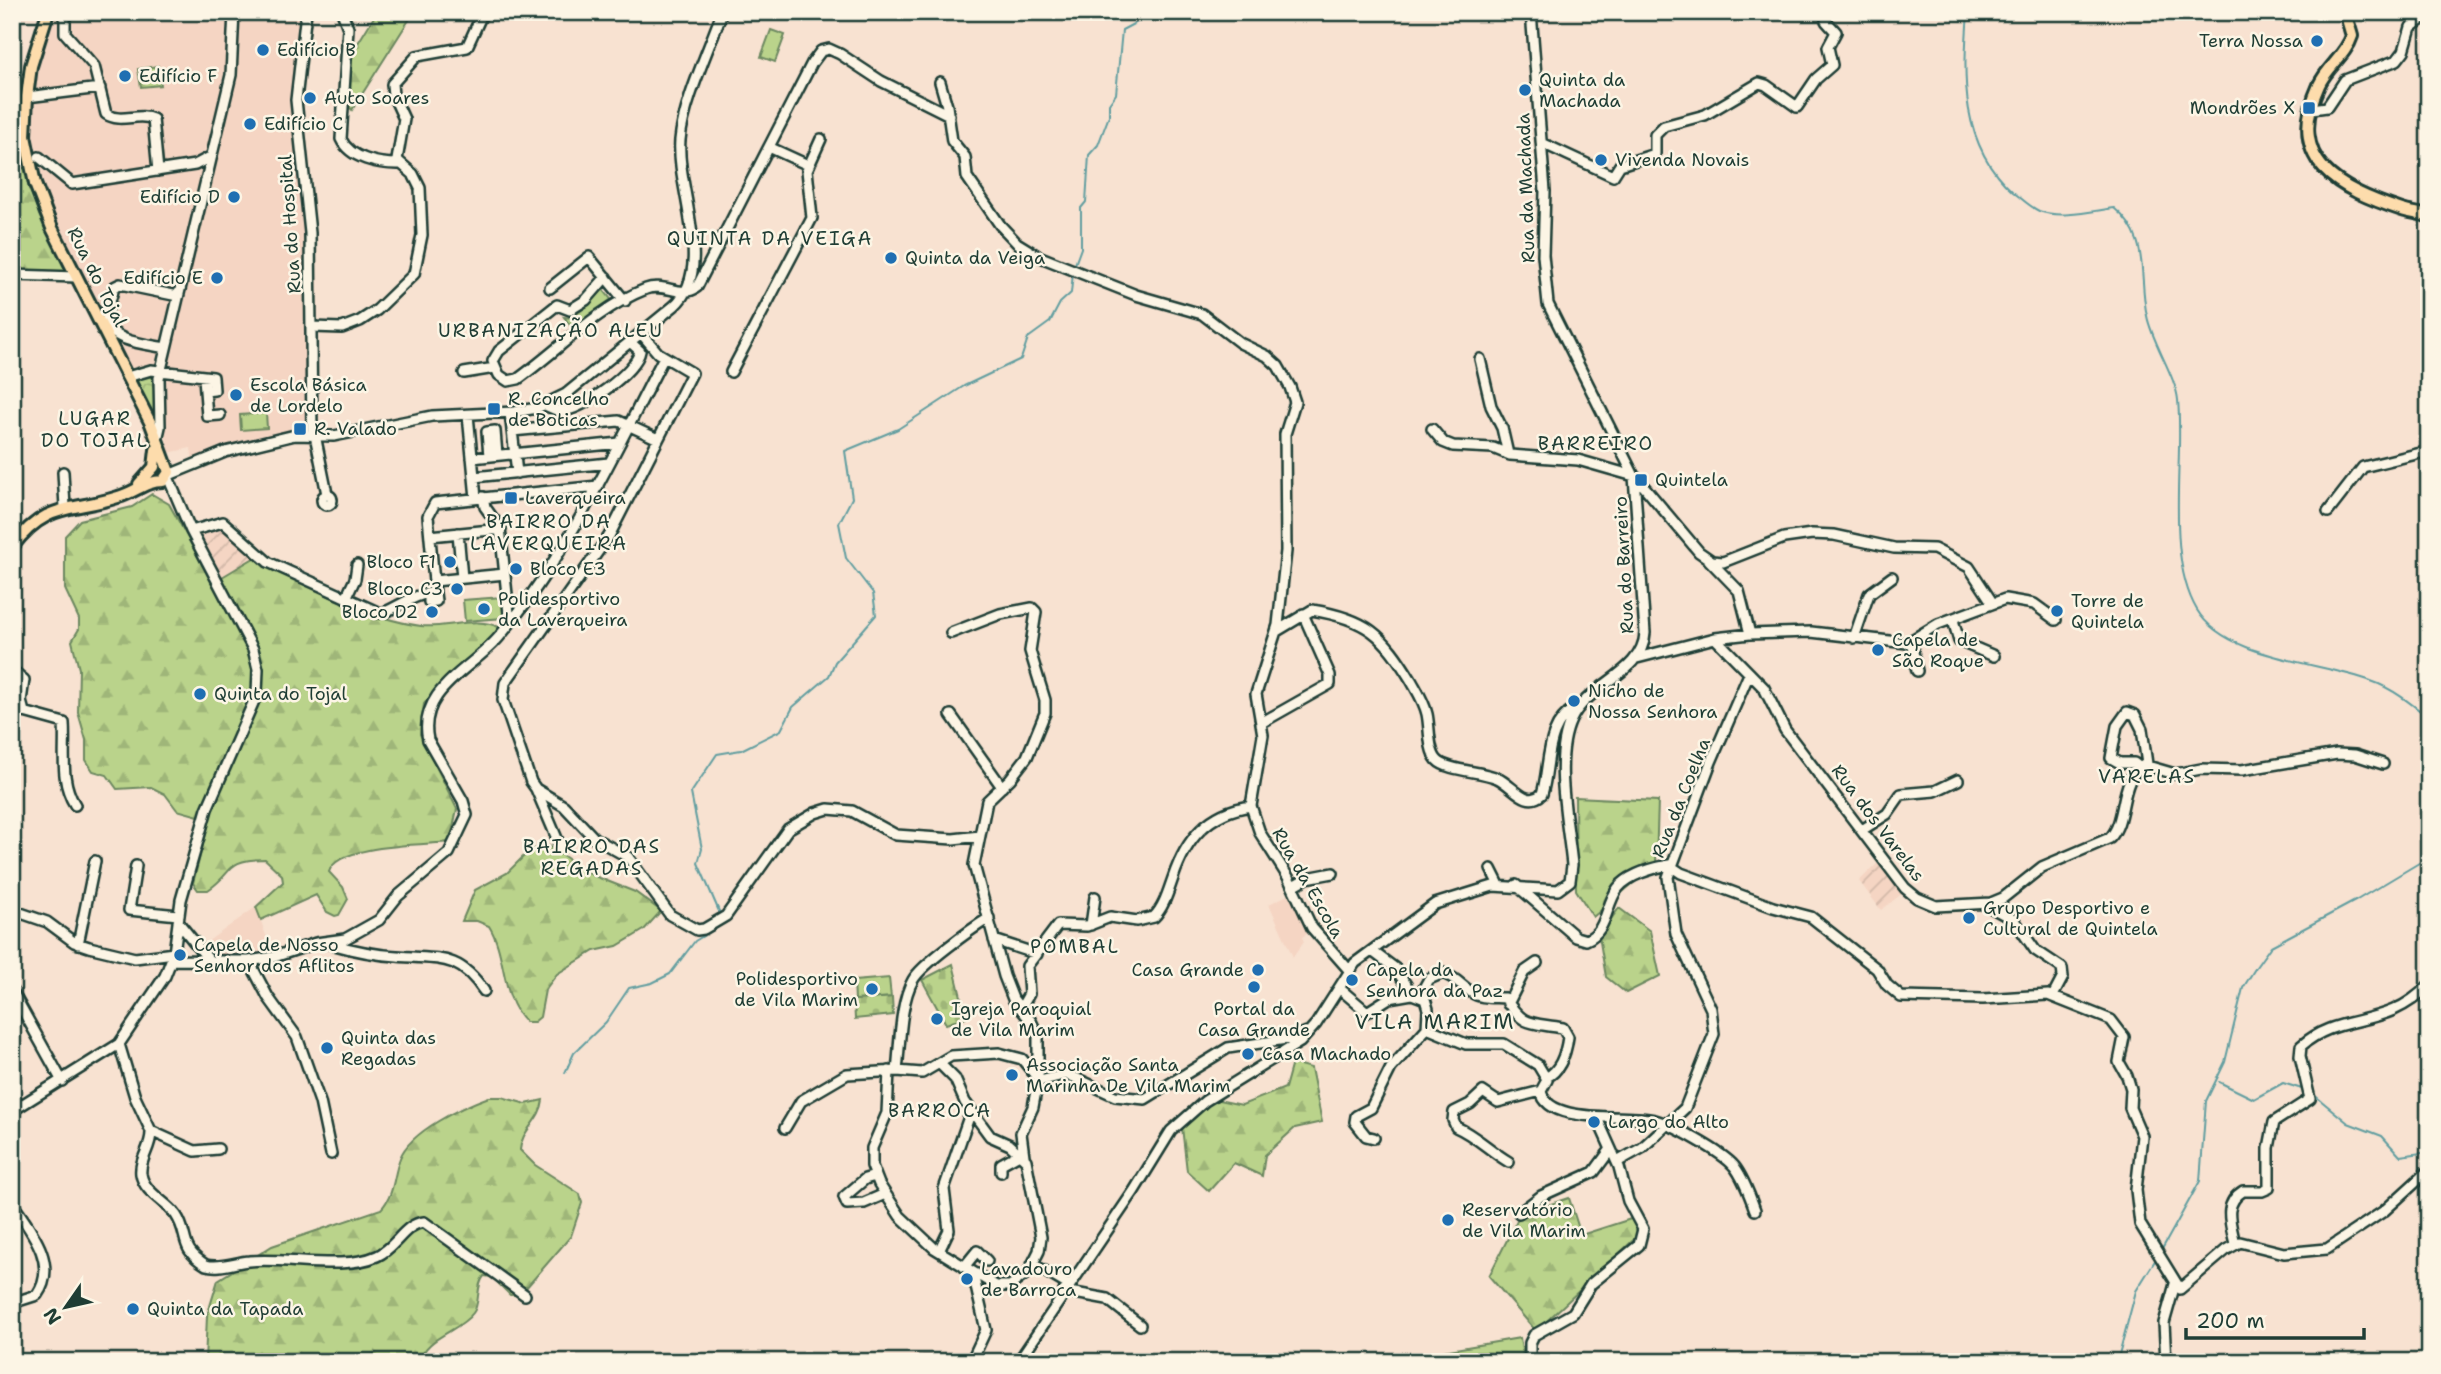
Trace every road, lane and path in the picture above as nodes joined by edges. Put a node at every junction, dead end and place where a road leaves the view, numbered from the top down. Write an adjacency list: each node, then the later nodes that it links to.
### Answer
1 (48, 12): 14 (main road, Rua do Tojal)
2 (65, 12): 13 (street)
3 (234, 12): 22 (street)
4 (306, 12): 39 (street, Rua do Hospital)
5 (342, 12): 24 (street)
6 (483, 12): 24 (street)
7 (1531, 12): 19 (street, Rua da Machada)
8 (2345, 12): 15 (main road)
9 (721, 13): 32 (street)
10 (2429, 14): 15 (street)
11 (1826, 22): 19 (street)
12 (940, 82): 16 (street)
13 (100, 88): 14 (street); 27 (street)
14 (27, 97): 17 (main road, Rua do Tojal)
15 (2312, 108): 28 (main road)
16 (949, 115): 20 (street); 96 (street)
17 (25, 124): 21 (street); 23 (main road, Rua do Tojal)
18 (821, 139): 25 (street)
19 (1542, 143): 38 (street, Rua da Machada)
20 (771, 148): 25 (street); 32 (street)
21 (15, 155): 23 (street); 26 (street)
22 (212, 156): 27 (street); 35 (street)
23 (32, 157): 27 (street); 30 (main road, Rua do Tojal)
24 (398, 163): 39 (street)
25 (808, 165): 47 (street)
26 (12, 171)
27 (158, 171)
28 (2429, 216)
29 (12, 275): 30 (street)
30 (77, 277): 49 (main road, Rua do Tojal)
31 (606, 277): 33 (street); 36 (street); 45 (street)
32 (690, 284): 34 (street); 37 (street)
33 (550, 288)
34 (671, 290): 36 (street); 37 (street)
35 (178, 296): 42 (street); 42 (street)
36 (625, 300): 45 (street)
37 (677, 303): 40 (street)
38 (1555, 320): 70 (street, Rua do Barreiro)
39 (312, 327): 57 (street, Rua do Hospital)
40 (641, 333): 41 (street); 43 (street)
41 (630, 342): 50 (street); 50 (street)
42 (166, 348): 46 (street)
43 (664, 357): 54 (street); 58 (street)
44 (1480, 359): 63 (street)
45 (495, 368): 48 (street)
46 (160, 371): 49 (street); 52 (street); 59 (street)
47 (731, 372)
48 (464, 373)
49 (127, 377): 59 (main road, Rua do Tojal)
50 (545, 405): 51 (street)
51 (510, 412): 53 (street); 56 (street)
52 (220, 415)
53 (468, 415): 57 (street); 65 (street)
54 (629, 424): 56 (street); 58 (street); 60 (street)
55 (1432, 429): 63 (street)
56 (512, 433): 62 (street); 64 (street)
57 (314, 434): 69 (street); 73 (street, Rua do Hospital)
58 (658, 439): 114 (street)
59 (157, 440): 69 (main road, Rua do Tojal)
60 (620, 443): 62 (street); 66 (street)
61 (2429, 451): 76 (street)
62 (514, 453): 64 (street); 68 (street)
63 (1508, 454): 70 (street)
64 (493, 456): 65 (street)
65 (472, 458): 71 (street)
66 (609, 463): 68 (street); 72 (street)
67 (63, 472): 75 (street)
68 (517, 472): 71 (street)
69 (161, 473): 75 (main road); 78 (street)
70 (1634, 476): 83 (street); 103 (street, Rua do Barreiro)
71 (474, 477): 74 (street)
72 (598, 486): 74 (street); 95 (street)
73 (327, 494)
74 (480, 497): 77 (street); 80 (street)
75 (65, 507): 81 (main road)
76 (2328, 512)
77 (501, 528): 79 (street); 85 (street)
78 (191, 531): 90 (street); 131 (street)
79 (458, 533): 80 (street); 87 (street)
80 (430, 536): 88 (street)
81 (12, 547)
82 (1951, 555): 83 (street); 89 (street); 91 (street)
83 (1708, 559): 98 (street)
84 (357, 565): 90 (street)
85 (505, 574): 87 (street); 95 (street)
86 (1892, 577): 100 (street)
87 (462, 578): 88 (street)
88 (434, 581): 90 (street)
89 (1979, 592)
90 (346, 598)
91 (1992, 603): 93 (street); 94 (street)
92 (1303, 614): 96 (street); 107 (street); 109 (street)
93 (1953, 620): 101 (street); 102 (street)
94 (2056, 620)
95 (510, 623): 135 (street)
96 (1277, 631): 109 (street)
97 (951, 633): 113 (street)
98 (1750, 634): 99 (street); 100 (street)
99 (1715, 638): 103 (street); 106 (street, Rua dos Varelas)
100 (1854, 638): 101 (street)
101 (1911, 642): 105 (street)
102 (1994, 656)
103 (1637, 658): 107 (street)
104 (12, 670): 115 (street)
105 (1917, 671)
106 (1749, 674): 117 (street, Rua dos Varelas); 122 (street, Rua da Coelha)
107 (1582, 703): 126 (street)
108 (951, 715): 113 (street)
109 (1261, 723): 116 (street)
110 (2383, 764): 111 (street)
111 (2143, 766): 111 (street); 129 (street, Rua dos Varelas)
112 (1958, 780): 117 (street)
113 (1002, 786): 118 (street)
114 (536, 789): 118 (street); 119 (street)
115 (75, 805)
116 (1251, 806): 127 (street, Rua da Escola); 133 (street)
117 (1862, 831): 129 (street, Rua dos Varelas)
118 (980, 836): 132 (street)
119 (561, 848)
120 (95, 861): 136 (street)
121 (136, 866): 131 (street)
122 (1671, 866): 126 (street); 149 (street); 164 (street, Rua da Coelha)
123 (1491, 869): 125 (street)
124 (1333, 873): 127 (street)
125 (1499, 885): 126 (street); 137 (street)
126 (1516, 885)
127 (1293, 886): 143 (street, Rua da Escola)
128 (1095, 897): 133 (street)
129 (1985, 904): 149 (street)
130 (12, 911): 136 (street)
131 (178, 918): 139 (street); 140 (street)
132 (989, 918): 134 (street); 156 (street)
133 (1091, 925): 138 (street)
134 (994, 940): 138 (street); 151 (street)
135 (322, 942): 141 (street); 147 (street)
136 (78, 944): 139 (street)
137 (1372, 951): 143 (street); 148 (street)
138 (1037, 954): 151 (street)
139 (173, 957): 140 (street); 154 (street)
140 (209, 960): 141 (street)
141 (249, 961): 170 (street)
142 (1538, 963): 150 (street)
143 (1349, 970): 145 (street)
144 (2429, 985): 181 (street)
145 (1339, 988): 148 (street); 153 (street)
146 (12, 990): 159 (street)
147 (484, 991)
148 (1416, 995): 150 (street); 152 (street)
149 (2053, 996): 187 (street)
150 (1508, 1004): 157 (street)
151 (1021, 1008): 158 (street)
152 (1427, 1028): 157 (street); 167 (street)
153 (1312, 1030): 158 (street); 188 (street)
154 (119, 1044): 159 (street); 166 (street)
155 (939, 1063): 156 (street); 158 (street); 162 (street)
156 (893, 1071): 165 (street); 176 (street)
157 (1547, 1077): 160 (street)
158 (1038, 1080): 171 (street)
159 (62, 1081): 161 (street)
160 (1541, 1091): 163 (street); 172 (street)
161 (12, 1111)
162 (971, 1111): 171 (street); 182 (street)
163 (1597, 1118): 164 (street); 169 (street)
164 (1666, 1126): 173 (street, Rua da Coelha); 179 (street)
165 (785, 1128)
166 (151, 1131): 168 (street); 189 (street)
167 (1374, 1138)
168 (218, 1149)
169 (1611, 1149): 173 (street); 180 (street)
170 (331, 1154)
171 (1022, 1155): 175 (street); 185 (street)
172 (1508, 1162)
173 (1617, 1162): 196 (street)
174 (2429, 1170): 181 (street)
175 (1001, 1172)
176 (875, 1176): 177 (street); 177 (street)
177 (885, 1194): 182 (street)
178 (12, 1203): 190 (street)
179 (1755, 1210)
180 (1519, 1213)
181 (2235, 1244): 187 (street)
182 (939, 1251): 184 (street)
183 (987, 1261): 184 (street)
184 (964, 1267): 186 (street)
185 (1029, 1270): 186 (street); 188 (street)
186 (973, 1275): 194 (street)
187 (2175, 1284): 197 (street)
188 (1066, 1288): 191 (street); 195 (street)
189 (525, 1295)
190 (12, 1303)
191 (1140, 1325)
192 (923, 1362): 193 (street)
193 (934, 1362)
194 (971, 1362)
195 (1018, 1362)
196 (1530, 1362)
197 (2166, 1362)

